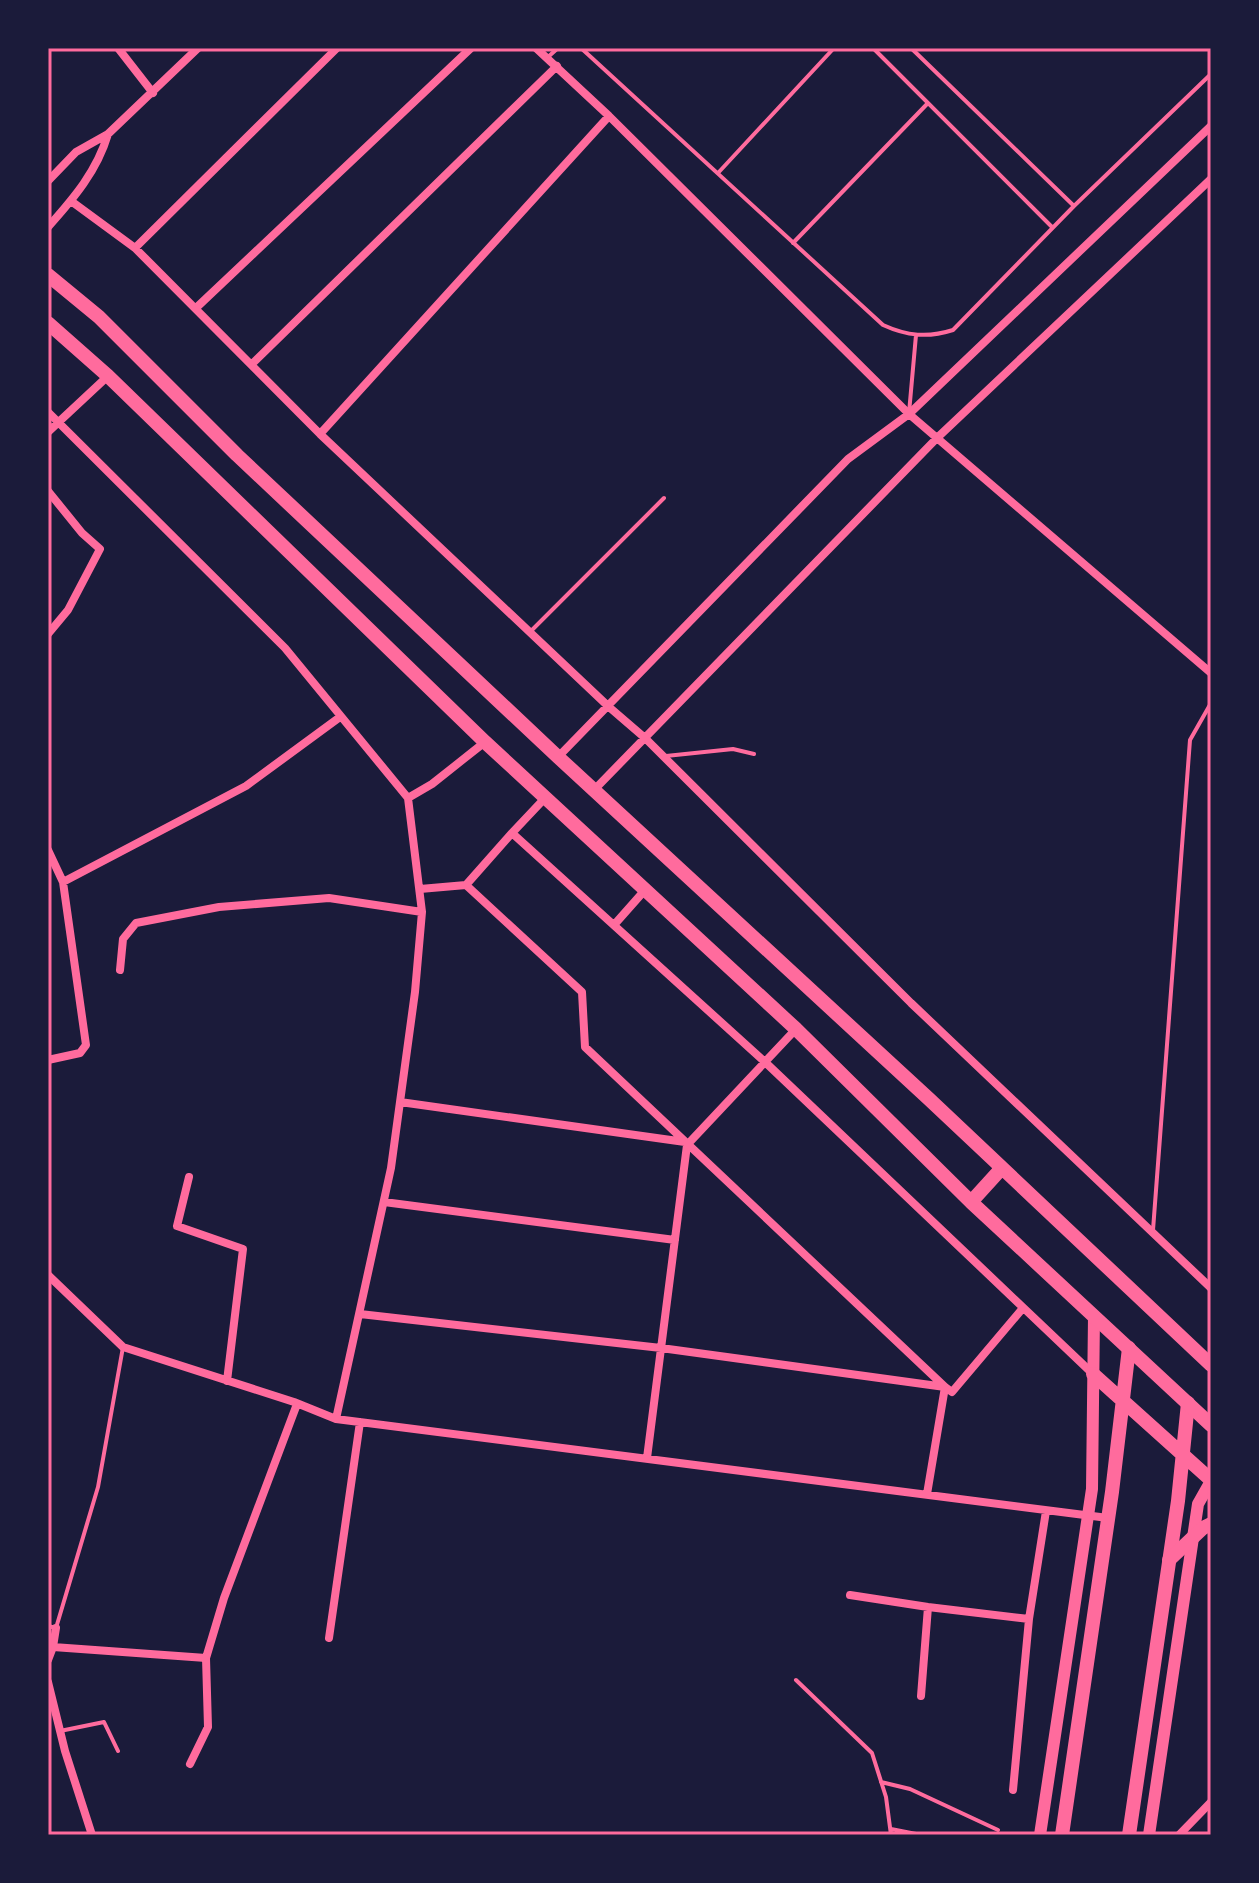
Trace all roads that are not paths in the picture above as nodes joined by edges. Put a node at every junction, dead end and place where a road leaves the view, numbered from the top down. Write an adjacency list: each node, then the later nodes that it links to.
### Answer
1 (118, 48): 14 (street)
2 (198, 48): 14 (street)
3 (337, 48): 27 (street)
4 (471, 48): 29 (street)
5 (536, 48): 11 (street)
6 (558, 48): 11 (lane)
7 (581, 48): 19 (lane)
8 (834, 48): 19 (lane)
9 (873, 48): 15 (lane)
10 (911, 48): 23 (lane)
11 (547, 58): 12 (street)
12 (557, 66): 16 (street); 32 (street)
13 (1211, 74): 23 (lane)
14 (153, 93): 18 (street)
15 (928, 103): 25 (lane); 26 (lane)
16 (609, 116): 35 (street); 38 (street)
17 (1211, 126): 35 (street)
18 (108, 134): 21 (street); 22 (street)
19 (718, 173): 26 (lane)
20 (1211, 179): 39 (street)
21 (48, 181)
22 (71, 201): 24 (street); 27 (street)
23 (1074, 206): 25 (lane)
24 (48, 227)
25 (1053, 228): 31 (lane)
26 (793, 243): 31 (lane)
27 (135, 248): 29 (street)
28 (48, 275): 52 (main road)
29 (196, 308): 32 (street)
30 (48, 323): 33 (main road)
31 (916, 335): 35 (lane)
32 (252, 364): 38 (street)
33 (108, 376): 36 (street); 49 (main road)
34 (48, 412): 36 (street)
35 (909, 414): 39 (street); 46 (street)
36 (59, 423): 37 (street); 47 (street)
37 (48, 432)
38 (320, 434): 42 (street)
39 (937, 438): 44 (street); 48 (street)
40 (48, 491): 43 (street)
41 (664, 498): 42 (lane)
42 (530, 632): 46 (street)
43 (48, 634)
44 (1211, 673)
45 (1211, 703): 74 (lane)
46 (609, 707): 48 (street); 52 (street)
47 (340, 717): 54 (street); 58 (street)
48 (645, 738): 51 (street); 53 (street)
49 (485, 742): 54 (street); 55 (main road)
50 (754, 754): 51 (lane)
51 (663, 756): 74 (street)
52 (558, 757): 53 (main road)
53 (595, 789): 70 (main road)
54 (408, 798): 60 (street)
55 (545, 798): 56 (street); 61 (main road)
56 (512, 833): 59 (street); 63 (street)
57 (48, 850): 58 (street)
58 (63, 882): 66 (street)
59 (466, 885): 60 (street); 69 (street)
60 (420, 889): 62 (street)
61 (645, 890): 63 (street); 65 (main road)
62 (422, 912): 64 (street); 68 (street)
63 (614, 925): 67 (street)
64 (120, 970)
65 (796, 1029): 67 (street); 73 (main road)
66 (48, 1060)
67 (765, 1062): 69 (street); 78 (street)
68 (400, 1102): 69 (street); 72 (street)
69 (686, 1144): 75 (street); 87 (street)
70 (1001, 1169): 73 (main road); 84 (main road)
71 (189, 1177): 86 (street)
72 (384, 1202): 75 (street); 79 (street)
73 (971, 1202): 80 (main road)
74 (1153, 1234): 77 (street)
75 (675, 1240): 82 (street)
76 (48, 1275): 81 (street)
77 (1211, 1288)
78 (1023, 1308): 85 (street); 87 (street)
79 (360, 1314): 82 (street); 91 (street)
80 (1094, 1316): 83 (main road); 85 (main road)
81 (123, 1347): 86 (street); 107 (lane)
82 (661, 1348): 87 (street); 95 (street)
83 (1129, 1348): 88 (main road); 89 (main road)
84 (1211, 1365)
85 (1093, 1374): 88 (main road); 99 (main road)
86 (227, 1381): 90 (street)
87 (945, 1387): 97 (street)
88 (1122, 1401): 94 (main road); 100 (main road)
89 (1188, 1403): 93 (main road); 94 (main road)
90 (297, 1404): 91 (street); 110 (street)
91 (336, 1419): 92 (street)
92 (360, 1422): 95 (street); 108 (street)
93 (1211, 1425)
94 (1183, 1455): 96 (main road); 103 (main road)
95 (647, 1458): 97 (street)
96 (1211, 1480): 102 (main road)
97 (927, 1494): 98 (street)
98 (1046, 1511): 99 (street); 106 (street)
99 (1087, 1516): 100 (street); 125 (main road)
100 (1108, 1518): 126 (main road)
101 (1211, 1524): 102 (main road)
102 (1193, 1538): 103 (main road); 128 (main road)
103 (1169, 1560): 127 (main road)
104 (850, 1595): 105 (street)
105 (928, 1607): 106 (street); 114 (street)
106 (1029, 1619): 119 (street)
107 (52, 1627): 109 (street)
108 (329, 1638)
109 (53, 1647): 110 (street); 111 (street)
110 (206, 1658): 117 (street)
111 (48, 1660)
112 (796, 1680): 118 (lane)
113 (48, 1682): 115 (street)
114 (921, 1696)
115 (60, 1731): 116 (lane); 123 (street)
116 (118, 1751)
117 (190, 1764)
118 (881, 1782): 121 (lane); 122 (lane)
119 (1013, 1790)
120 (1211, 1802): 129 (street)
121 (998, 1830)
122 (891, 1832): 124 (lane)
123 (92, 1835)
124 (921, 1835)
125 (1040, 1835)
126 (1062, 1835)
127 (1129, 1835)
128 (1149, 1835)
129 (1179, 1835)

